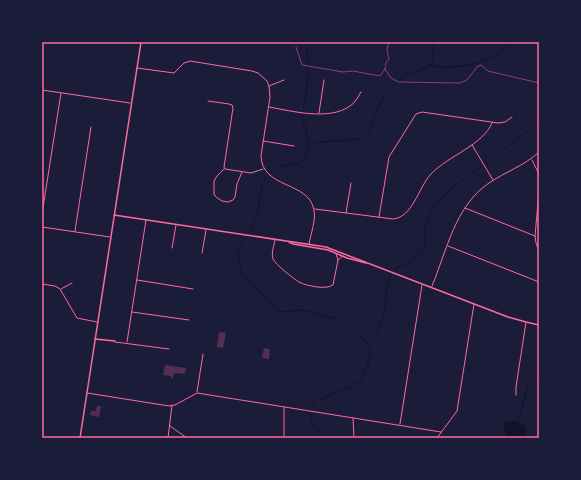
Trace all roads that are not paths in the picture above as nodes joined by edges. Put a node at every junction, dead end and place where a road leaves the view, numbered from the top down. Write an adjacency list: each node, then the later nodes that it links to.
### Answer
1 (141, 42): 2 (street)
2 (137, 68): 5 (street); 10 (street)
3 (284, 80): 5 (street)
4 (324, 80): 12 (street)
5 (269, 86): 11 (street)
6 (42, 90): 7 (street)
7 (61, 92): 10 (street); 32 (street)
8 (361, 92): 12 (street)
9 (208, 101): 22 (street)
10 (131, 103): 33 (street)
11 (268, 107): 12 (street); 16 (street)
12 (319, 114)
13 (512, 117): 14 (street)
14 (492, 123): 17 (street); 34 (street)
15 (91, 127): 39 (street)
16 (263, 141): 18 (street); 21 (street)
17 (472, 145): 25 (street); 34 (street)
18 (294, 146)
19 (539, 152): 20 (street)
20 (532, 159): 24 (street); 25 (street)
21 (263, 168): 23 (street); 30 (street)
22 (225, 169): 23 (street); 23 (street)
23 (242, 172)
24 (539, 174)
25 (494, 180): 29 (street)
26 (351, 183): 31 (street)
27 (539, 191): 28 (street)
28 (539, 203): 40 (street)
29 (464, 208): 40 (street); 46 (street)
30 (314, 209): 31 (street); 45 (street)
31 (346, 213): 34 (street)
32 (42, 214)
33 (114, 215): 35 (street); 41 (street)
34 (379, 217)
35 (146, 220): 36 (street); 54 (street)
36 (176, 225): 38 (street); 47 (street)
37 (42, 227): 39 (street)
38 (206, 229): 42 (street); 49 (street)
39 (75, 232): 41 (street)
40 (535, 236): 43 (street)
41 (111, 237): 65 (street)
42 (275, 240): 45 (street); 52 (street)
43 (536, 243): 44 (street); 48 (street)
44 (539, 244)
45 (309, 245): 50 (street); 53 (street)
46 (448, 246): 55 (street); 59 (street)
47 (172, 248)
48 (539, 251)
49 (202, 253)
50 (336, 253): 51 (street); 52 (street)
51 (343, 256): 52 (street); 53 (street)
52 (338, 260)
53 (375, 266): 58 (street)
54 (137, 280): 60 (street); 63 (street)
55 (539, 282)
56 (72, 283): 61 (street)
57 (42, 284): 61 (street)
58 (423, 284): 59 (street); 79 (street)
59 (432, 287): 62 (street)
60 (193, 289)
61 (60, 290): 65 (street)
62 (474, 303): 66 (street); 81 (street)
63 (132, 311): 64 (street); 70 (street)
64 (189, 320)
65 (98, 322): 68 (street)
66 (526, 322): 67 (street); 75 (street)
67 (539, 324)
68 (95, 339): 69 (street); 73 (street)
69 (114, 341): 70 (street)
70 (127, 342): 71 (street)
71 (169, 349)
72 (203, 354): 74 (street)
73 (87, 393): 76 (street); 82 (street)
74 (197, 393): 76 (street); 77 (street)
75 (516, 395)
76 (172, 405): 80 (street)
77 (284, 406): 78 (street); 85 (street)
78 (353, 418): 79 (street); 86 (street)
79 (400, 425): 81 (street)
80 (170, 426): 83 (street); 84 (street)
81 (441, 432): 87 (street)
82 (80, 438)
83 (168, 438)
84 (187, 438)
85 (284, 438)
86 (354, 438)
87 (437, 438)

